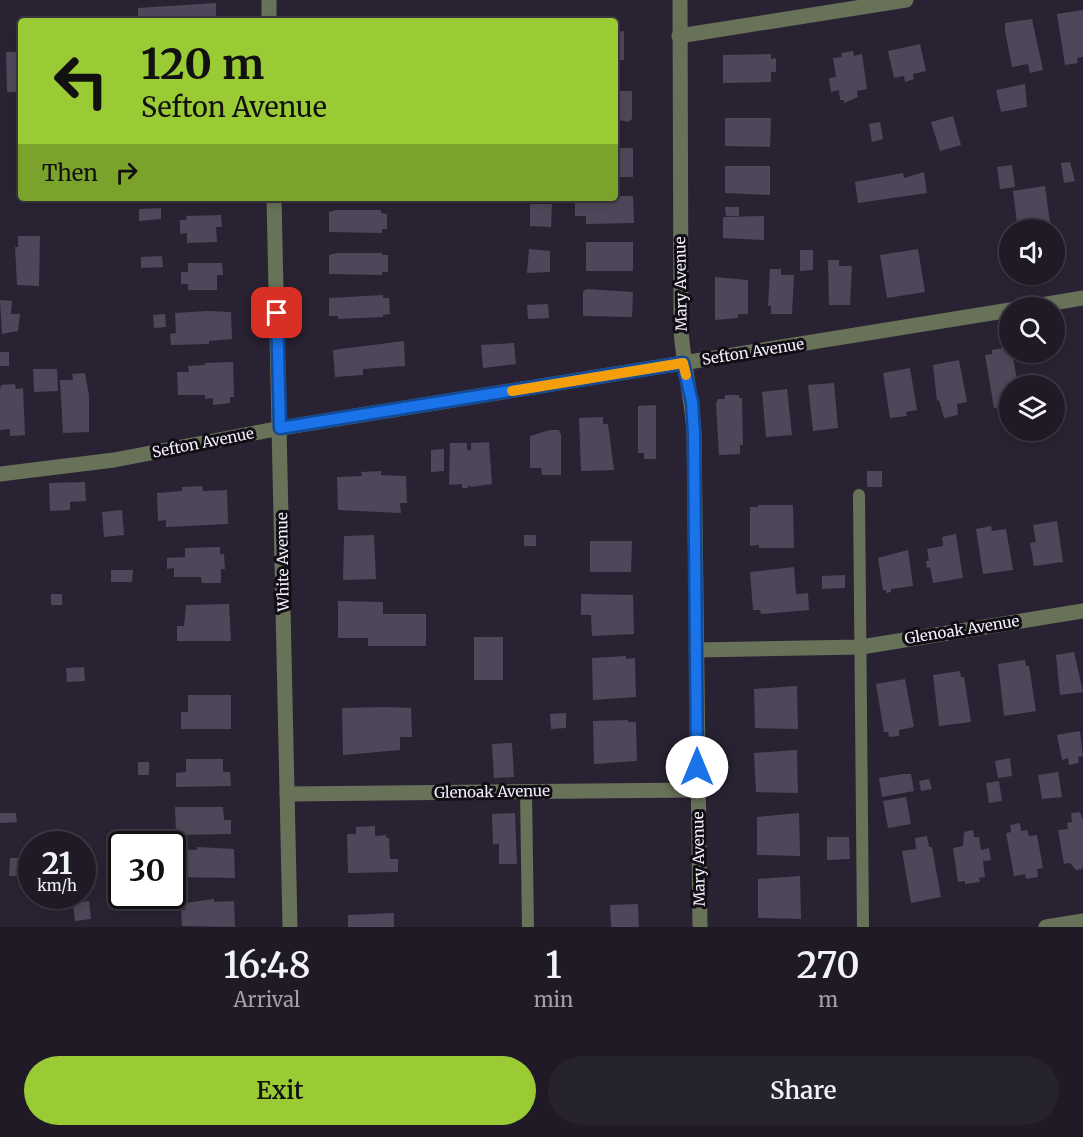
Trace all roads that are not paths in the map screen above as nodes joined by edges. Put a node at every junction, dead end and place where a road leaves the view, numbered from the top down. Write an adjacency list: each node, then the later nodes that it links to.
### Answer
1 (269, 0): 4 (street)
2 (680, 0): 5 (street, Mary Avenue)
3 (906, 0): 5 (street)
4 (270, 18)
5 (680, 36): 10 (street, Mary Avenue)
6 (274, 201): 11 (street, White Avenue)
7 (1083, 298): 8 (street)
8 (1065, 301)
9 (999, 312): 10 (street, Sefton Avenue)
10 (683, 363): 11 (street, Sefton Avenue); 16 (street, Mary Avenue)
11 (280, 428): 12 (street, Sefton Avenue); 19 (street, White Avenue)
12 (0, 474)
13 (859, 495): 15 (lane)
14 (1083, 611): 15 (street, Glenoak Avenue)
15 (861, 647): 16 (street, Glenoak Avenue); 24 (lane)
16 (696, 650): 17 (street, Mary Avenue)
17 (697, 790): 18 (street, Glenoak Avenue); 23 (street, Mary Avenue)
18 (526, 792): 19 (street, Glenoak Avenue); 22 (lane)
19 (287, 794): 21 (street, White Avenue)
20 (1083, 921): 25 (street)
21 (290, 927)
22 (528, 927)
23 (700, 927)
24 (863, 927)
25 (1046, 927)

